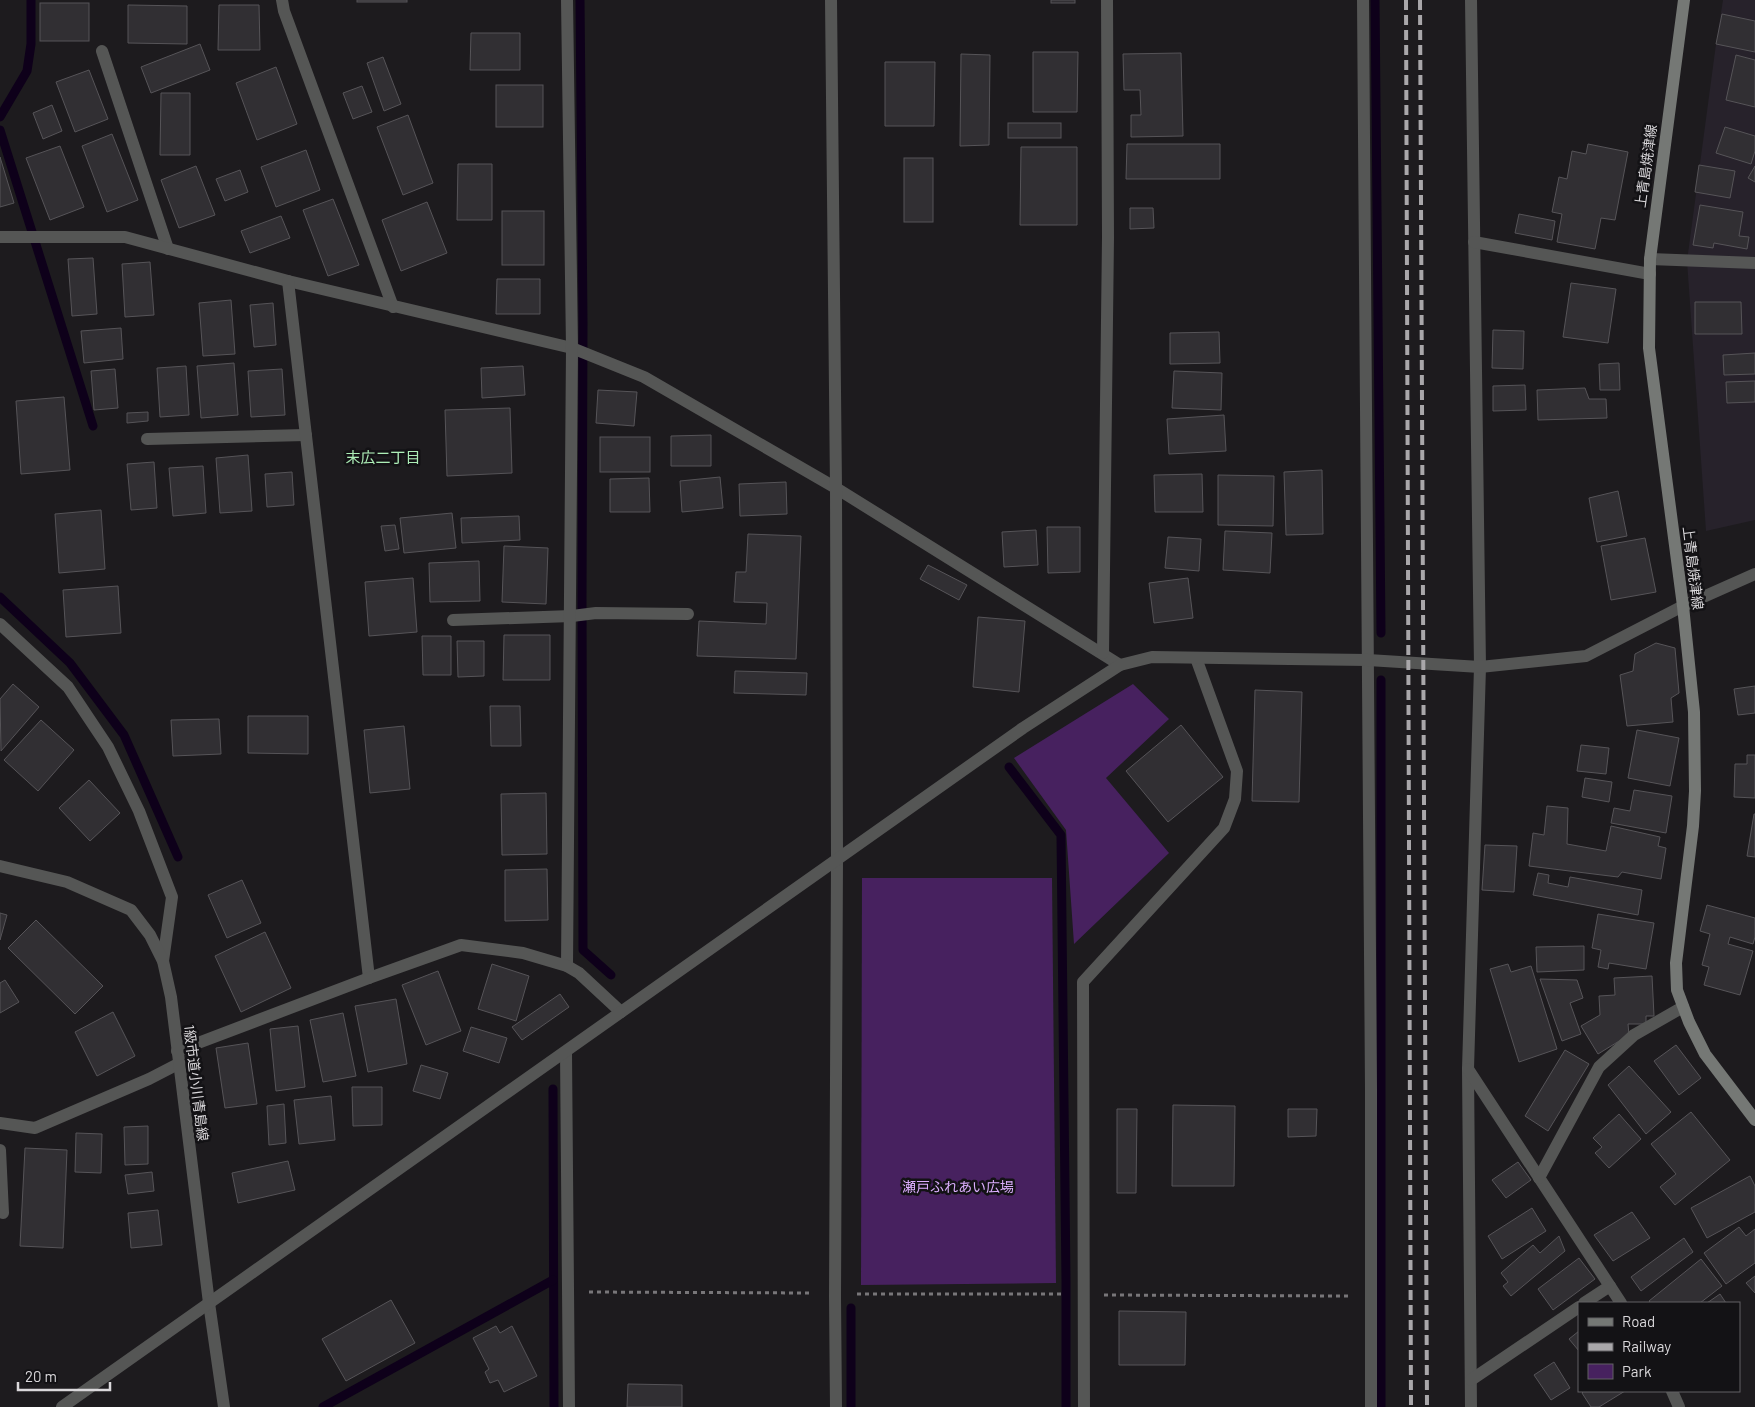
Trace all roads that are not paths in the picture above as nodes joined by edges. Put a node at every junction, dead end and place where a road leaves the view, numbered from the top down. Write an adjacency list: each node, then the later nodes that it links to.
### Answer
1 (282, 0): 16 (street)
2 (567, 0): 17 (street)
3 (832, 0): 20 (street)
4 (1107, 0): 27 (street)
5 (1363, 0): 29 (street)
6 (1471, 0): 10 (street)
7 (1684, 0): 12 (main road, 上青島焼津線)
8 (102, 51): 11 (street)
9 (0, 237): 11 (street)
10 (1474, 242): 14 (street); 31 (street)
11 (168, 248): 15 (street)
12 (1650, 260): 13 (street); 14 (main road, 上青島焼津線)
13 (1755, 263)
14 (1650, 274): 22 (main road, 上青島焼津線)
15 (288, 281): 16 (street); 18 (street)
16 (393, 307): 17 (street)
17 (572, 348): 20 (street); 24 (street)
18 (306, 435): 19 (street); 36 (street)
19 (147, 439)
20 (836, 488): 27 (street); 32 (street)
21 (1755, 574): 22 (street)
22 (1683, 606): 31 (street); 37 (main road, 上青島焼津線)
23 (688, 614): 24 (street)
24 (570, 616): 25 (street); 35 (street)
25 (453, 620)
26 (0, 624): 34 (street)
27 (1103, 653): 30 (street)
28 (1196, 658): 29 (street); 30 (street); 59 (street)
29 (1368, 660): 31 (street); 60 (street)
30 (1120, 665): 32 (street)
31 (1480, 666): 42 (street)
32 (837, 860): 38 (street); 58 (street)
33 (0, 866): 34 (street, 1級市道小川青島線)
34 (163, 961): 39 (street, 1級市道小川青島線)
35 (566, 966): 36 (street); 38 (street)
36 (370, 978): 39 (street)
37 (1683, 1007): 43 (main road, 上青島焼津線); 46 (street)
38 (621, 1012): 40 (street)
39 (177, 1051): 41 (street, 1級市道小川青島線)
40 (566, 1052): 51 (street); 57 (street)
41 (178, 1064): 44 (street); 51 (street, 1級市道小川青島線)
42 (1468, 1069): 46 (street); 53 (street)
43 (1755, 1120)
44 (0, 1123)
45 (0, 1150): 47 (street)
46 (1539, 1178): 48 (street)
47 (3, 1213)
48 (1610, 1286): 49 (street); 50 (street)
49 (1586, 1302)
50 (1620, 1302)
51 (209, 1303): 55 (street); 56 (street, 1級市道小川青島線)
52 (1578, 1308): 53 (street)
53 (1471, 1380): 61 (street)
54 (1672, 1392): 62 (street)
55 (62, 1407)
56 (224, 1407)
57 (569, 1407)
58 (836, 1407)
59 (1084, 1407)
60 (1371, 1407)
61 (1471, 1407)
62 (1679, 1407)

